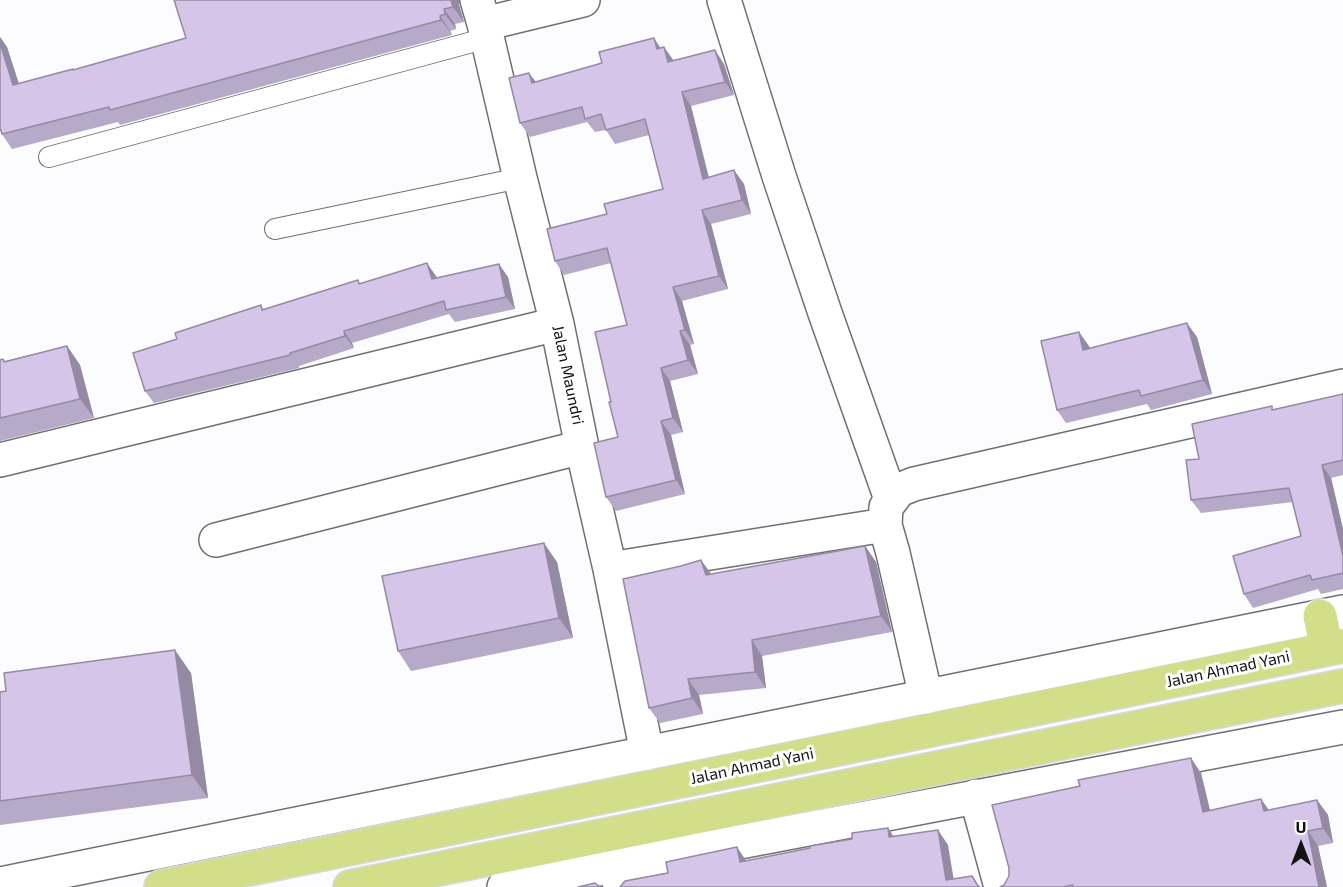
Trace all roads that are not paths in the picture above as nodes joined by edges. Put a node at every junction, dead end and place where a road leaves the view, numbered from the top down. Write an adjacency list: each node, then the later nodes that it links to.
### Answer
1 (583, 0): 3 (street)
2 (724, 0): 11 (street)
3 (482, 21): 4 (lane); 5 (street, Jalan Maundri)
4 (49, 157)
5 (519, 178): 6 (lane); 7 (street, Jalan Maundri)
6 (275, 229)
7 (557, 324): 9 (street, Jalan Maundri); 10 (street)
8 (1343, 386): 11 (street)
9 (582, 447): 12 (street); 13 (street, Jalan Maundri)
10 (0, 460)
11 (888, 512): 13 (street); 17 (street)
12 (216, 540)
13 (610, 569): 19 (street, Jalan Maundri)
14 (1332, 614): 15 (highway); 17 (street)
15 (1335, 647): 23 (highway, Jalan Ahmad Yani)
16 (1343, 686): 24 (highway)
17 (926, 697): 19 (street)
18 (1343, 727): 20 (street)
19 (647, 753): 22 (street)
20 (976, 796): 21 (street); 26 (street)
21 (618, 876): 25 (street)
22 (0, 884)
23 (161, 887)
24 (350, 887)
25 (504, 887)
26 (1001, 887)

